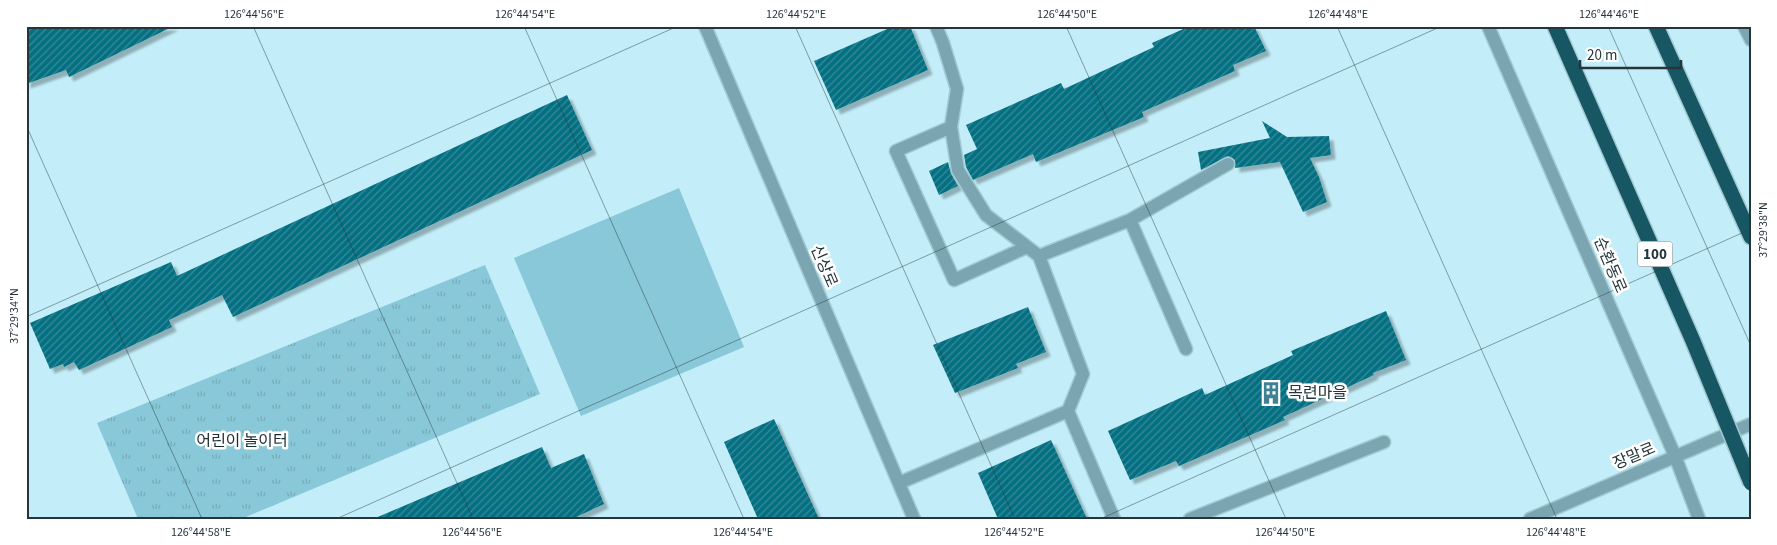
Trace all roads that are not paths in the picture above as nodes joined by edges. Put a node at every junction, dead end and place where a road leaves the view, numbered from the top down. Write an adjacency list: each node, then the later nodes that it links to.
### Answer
1 (705, 26): 19 (street, 신상로)
2 (936, 26): 8 (street)
3 (1488, 26): 18 (street, 순환동로)
4 (1555, 26): 20 (highway, 100, bridge)
5 (1656, 26): 11 (highway)
6 (1744, 26): 7 (street)
7 (1751, 40)
8 (951, 127): 12 (street); 12 (street)
9 (1228, 164): 10 (street)
10 (1130, 220): 13 (street); 14 (street)
11 (1751, 237)
12 (1026, 247): 13 (street)
13 (1039, 256): 15 (street)
14 (1186, 349)
15 (1068, 411): 19 (street); 22 (street)
16 (1751, 424): 18 (street, 장말로)
17 (1384, 442): 23 (street)
18 (1675, 456): 24 (street, 장말로); 25 (street, 순환동로)
19 (899, 483): 21 (street, 신상로)
20 (1751, 483)
21 (914, 519)
22 (1114, 519)
23 (1190, 519)
24 (1530, 519)
25 (1699, 519)

